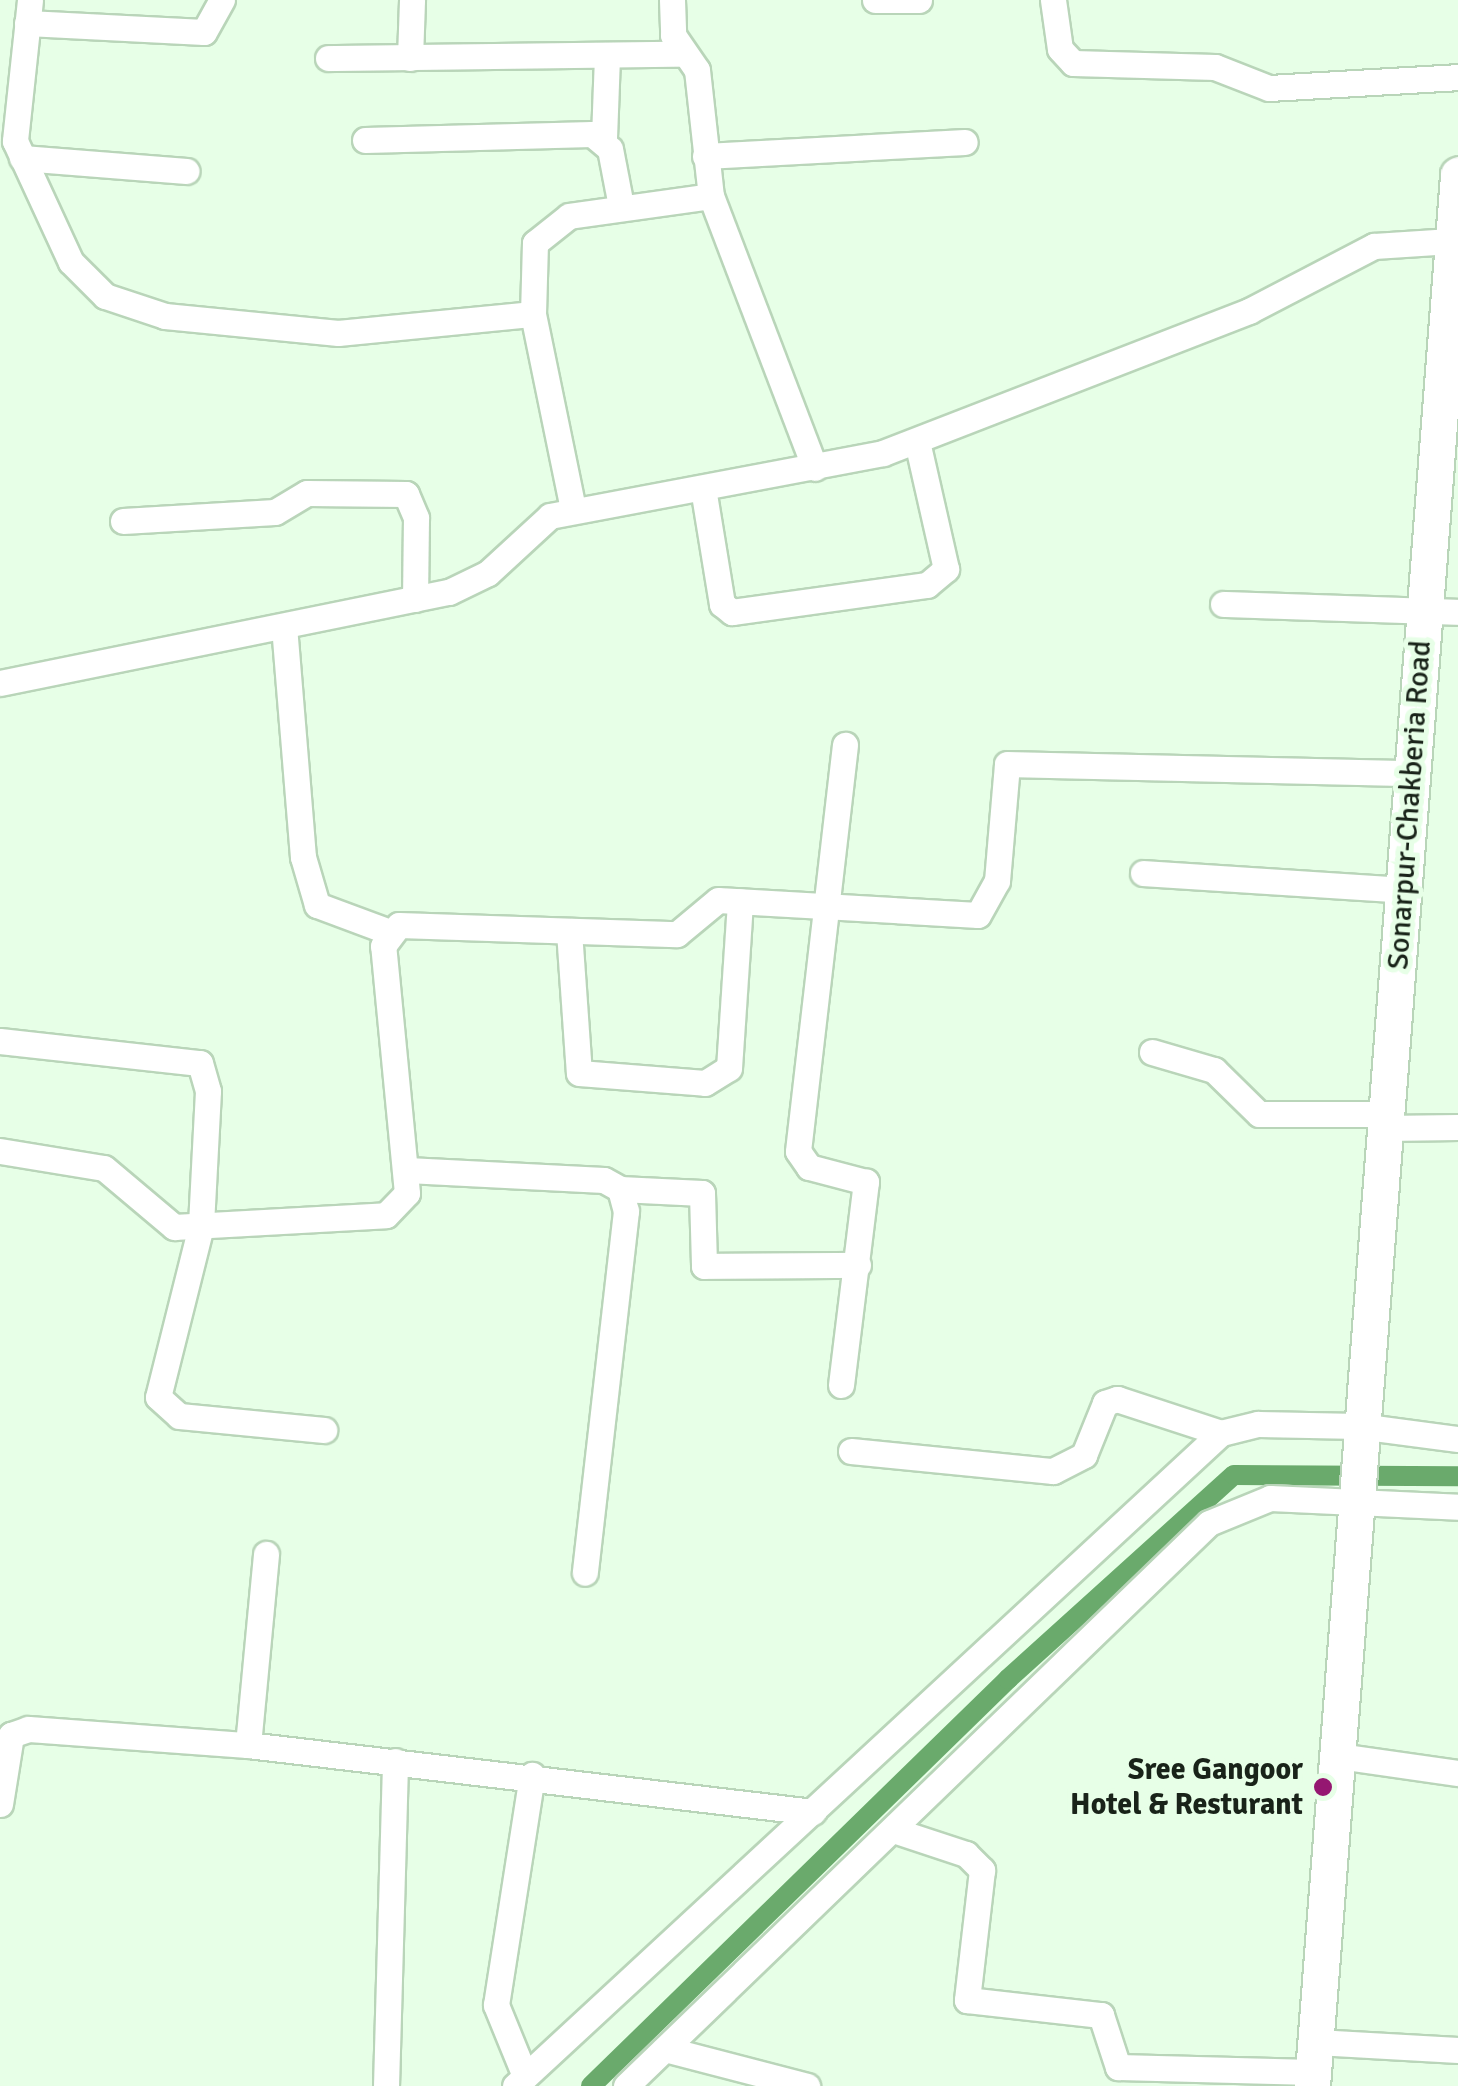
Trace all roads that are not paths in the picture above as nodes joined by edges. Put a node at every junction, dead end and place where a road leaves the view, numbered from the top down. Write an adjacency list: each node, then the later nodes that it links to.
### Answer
1 (222, 0): 7 (street)
2 (412, 0): 10 (street)
3 (672, 0): 8 (street)
4 (875, 0): 5 (street)
5 (919, 0)
6 (1052, 0): 12 (street)
7 (28, 12): 16 (street)
8 (680, 54): 11 (street); 17 (street)
9 (328, 58): 10 (street)
10 (410, 58): 11 (street)
11 (607, 58): 13 (street)
12 (1458, 78)
13 (604, 138): 14 (street); 21 (street)
14 (366, 140)
15 (966, 142): 17 (street)
16 (12, 147): 18 (street); 24 (street)
17 (705, 156): 20 (street)
18 (186, 171)
19 (1458, 175): 22 (main road, Sonarpur-Chakberia Road)
20 (711, 196): 21 (street); 27 (street)
21 (620, 206): 24 (street)
22 (1451, 241): 23 (main road, Sonarpur-Chakberia Road); 26 (street)
23 (1454, 280): 25 (main road, Sonarpur-Chakberia Road)
24 (533, 314): 29 (street)
25 (1452, 333): 33 (main road, Sonarpur-Chakberia Road)
26 (917, 440): 27 (street); 28 (street)
27 (816, 468): 28 (street)
28 (703, 488): 29 (street)
29 (573, 509): 31 (street)
30 (124, 521): 31 (street)
31 (415, 599): 34 (street)
32 (1223, 604): 33 (street)
33 (1441, 611): 37 (main road, Sonarpur-Chakberia Road)
34 (284, 626): 35 (street); 43 (street)
35 (0, 683)
36 (845, 745): 41 (street)
37 (1412, 773): 39 (main road, Sonarpur-Chakberia Road); 41 (street)
38 (1143, 873): 39 (street)
39 (1403, 890): 46 (main road, Sonarpur-Chakberia Road)
40 (740, 902): 41 (street); 42 (street); 42 (street)
41 (829, 908): 52 (street)
42 (570, 930): 43 (street)
43 (387, 931): 49 (street)
44 (0, 1040): 51 (street)
45 (1152, 1052): 46 (street)
46 (1386, 1121): 47 (street); 55 (main road, Sonarpur-Chakberia Road)
47 (1458, 1127)
48 (0, 1151): 51 (street)
49 (407, 1170): 50 (street); 51 (street)
50 (620, 1189): 52 (street); 62 (street)
51 (201, 1226): 54 (street)
52 (858, 1265): 53 (street)
53 (841, 1385)
54 (324, 1430)
55 (1358, 1431): 56 (street); 57 (street); 59 (main road, Sonarpur-Chakberia Road)
56 (1221, 1433): 58 (street); 69 (street)
57 (1458, 1439)
58 (850, 1451)
59 (1354, 1492): 60 (street); 64 (main road); 70 (street)
60 (1458, 1508)
61 (266, 1554): 63 (street)
62 (585, 1572)
63 (248, 1744): 65 (street); 68 (street)
64 (1338, 1756): 66 (street); 73 (main road)
65 (395, 1761): 67 (street); 76 (street)
66 (1458, 1773)
67 (532, 1776): 69 (street); 74 (street)
68 (0, 1804)
69 (812, 1812): 74 (street)
70 (893, 1830): 71 (street); 73 (street)
71 (664, 2049): 75 (street); 77 (street)
72 (1458, 2050): 73 (street)
73 (1314, 2067)
74 (520, 2081)
75 (771, 2081): 78 (street)
76 (386, 2086)
77 (626, 2086)
78 (808, 2086)

